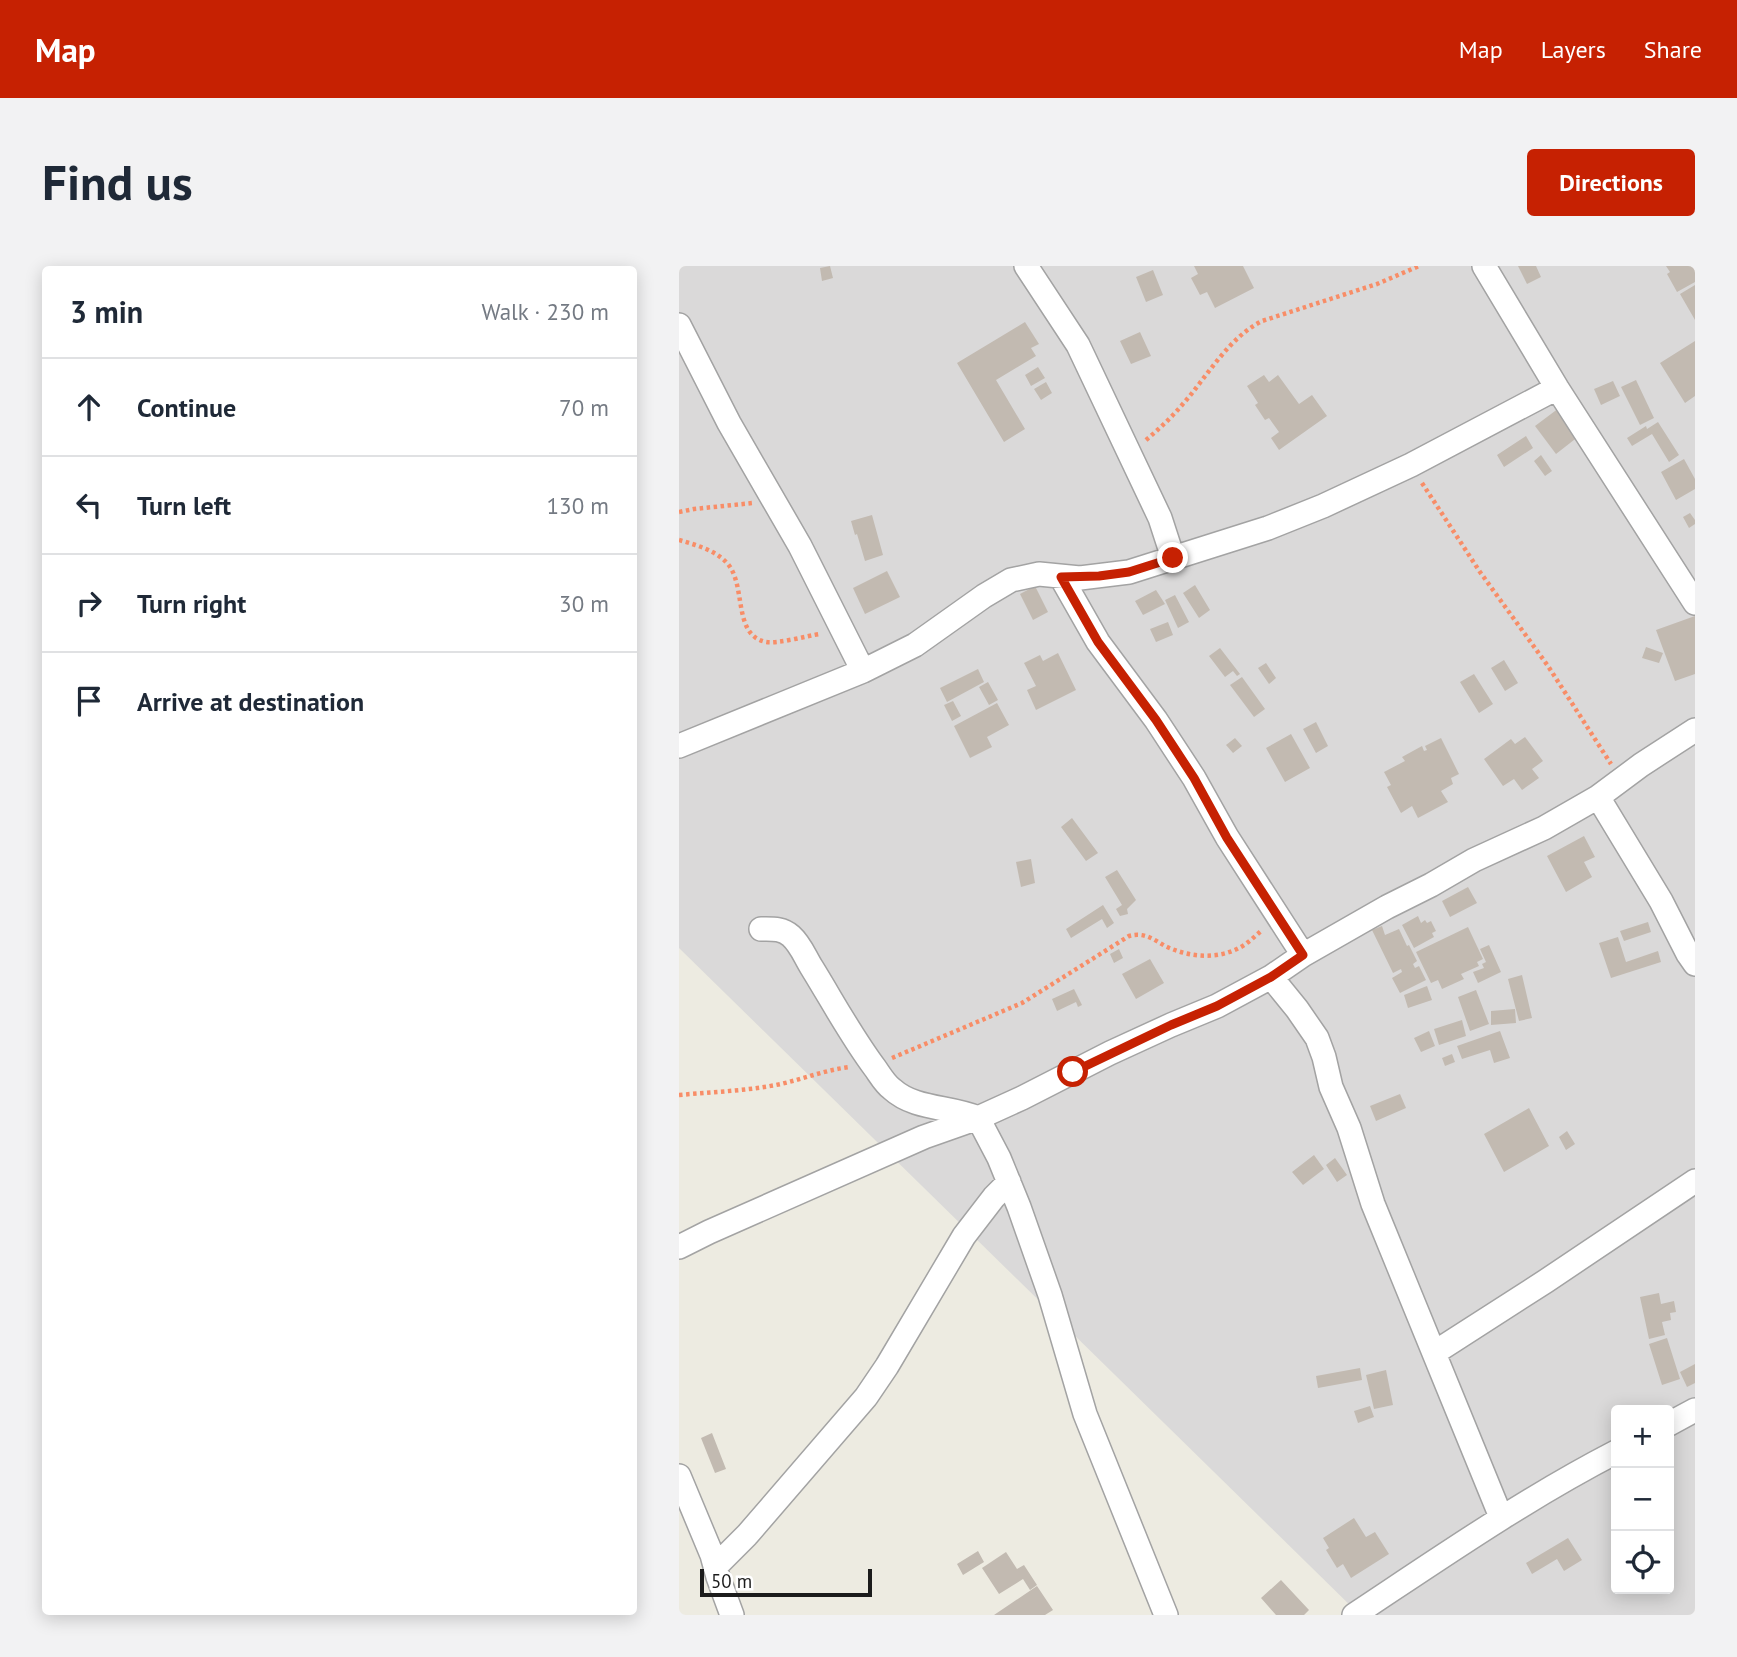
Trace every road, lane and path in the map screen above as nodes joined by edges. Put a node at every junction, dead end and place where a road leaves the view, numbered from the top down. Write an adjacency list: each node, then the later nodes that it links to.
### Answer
1 (1026, 266): 6 (street)
2 (1419, 266): 6 (path)
3 (1483, 266): 5 (street)
4 (679, 325): 8 (street)
5 (1557, 388): 7 (street); 13 (street)
6 (1130, 455): 11 (street)
7 (1411, 465): 11 (street); 18 (path)
8 (774, 501): 9 (path); 14 (street)
9 (679, 512)
10 (679, 540): 14 (path)
11 (1173, 558): 12 (street)
12 (1061, 577): 15 (street); 20 (street)
13 (1695, 603)
14 (843, 630): 15 (street)
15 (863, 671): 17 (street)
16 (1695, 730): 18 (street)
17 (679, 746)
18 (1621, 780): 19 (street)
19 (1598, 797): 22 (street); 23 (street)
20 (1279, 918): 22 (street); 25 (path)
21 (761, 929): 25 (street)
22 (1303, 955): 24 (street)
23 (1695, 964)
24 (1271, 977): 27 (street); 31 (street)
25 (872, 1065): 26 (path); 27 (street)
26 (679, 1095)
27 (978, 1118): 29 (street); 30 (street)
28 (1695, 1181): 31 (street)
29 (1009, 1182): 37 (street); 39 (street)
30 (679, 1247)
31 (1434, 1353): 36 (street)
32 (1695, 1410): 33 (street)
33 (1674, 1421)
34 (1611, 1455): 36 (street)
35 (679, 1476): 37 (street)
36 (1501, 1517): 40 (street)
37 (715, 1567): 38 (street)
38 (732, 1615)
39 (1166, 1615)
40 (1354, 1615)

